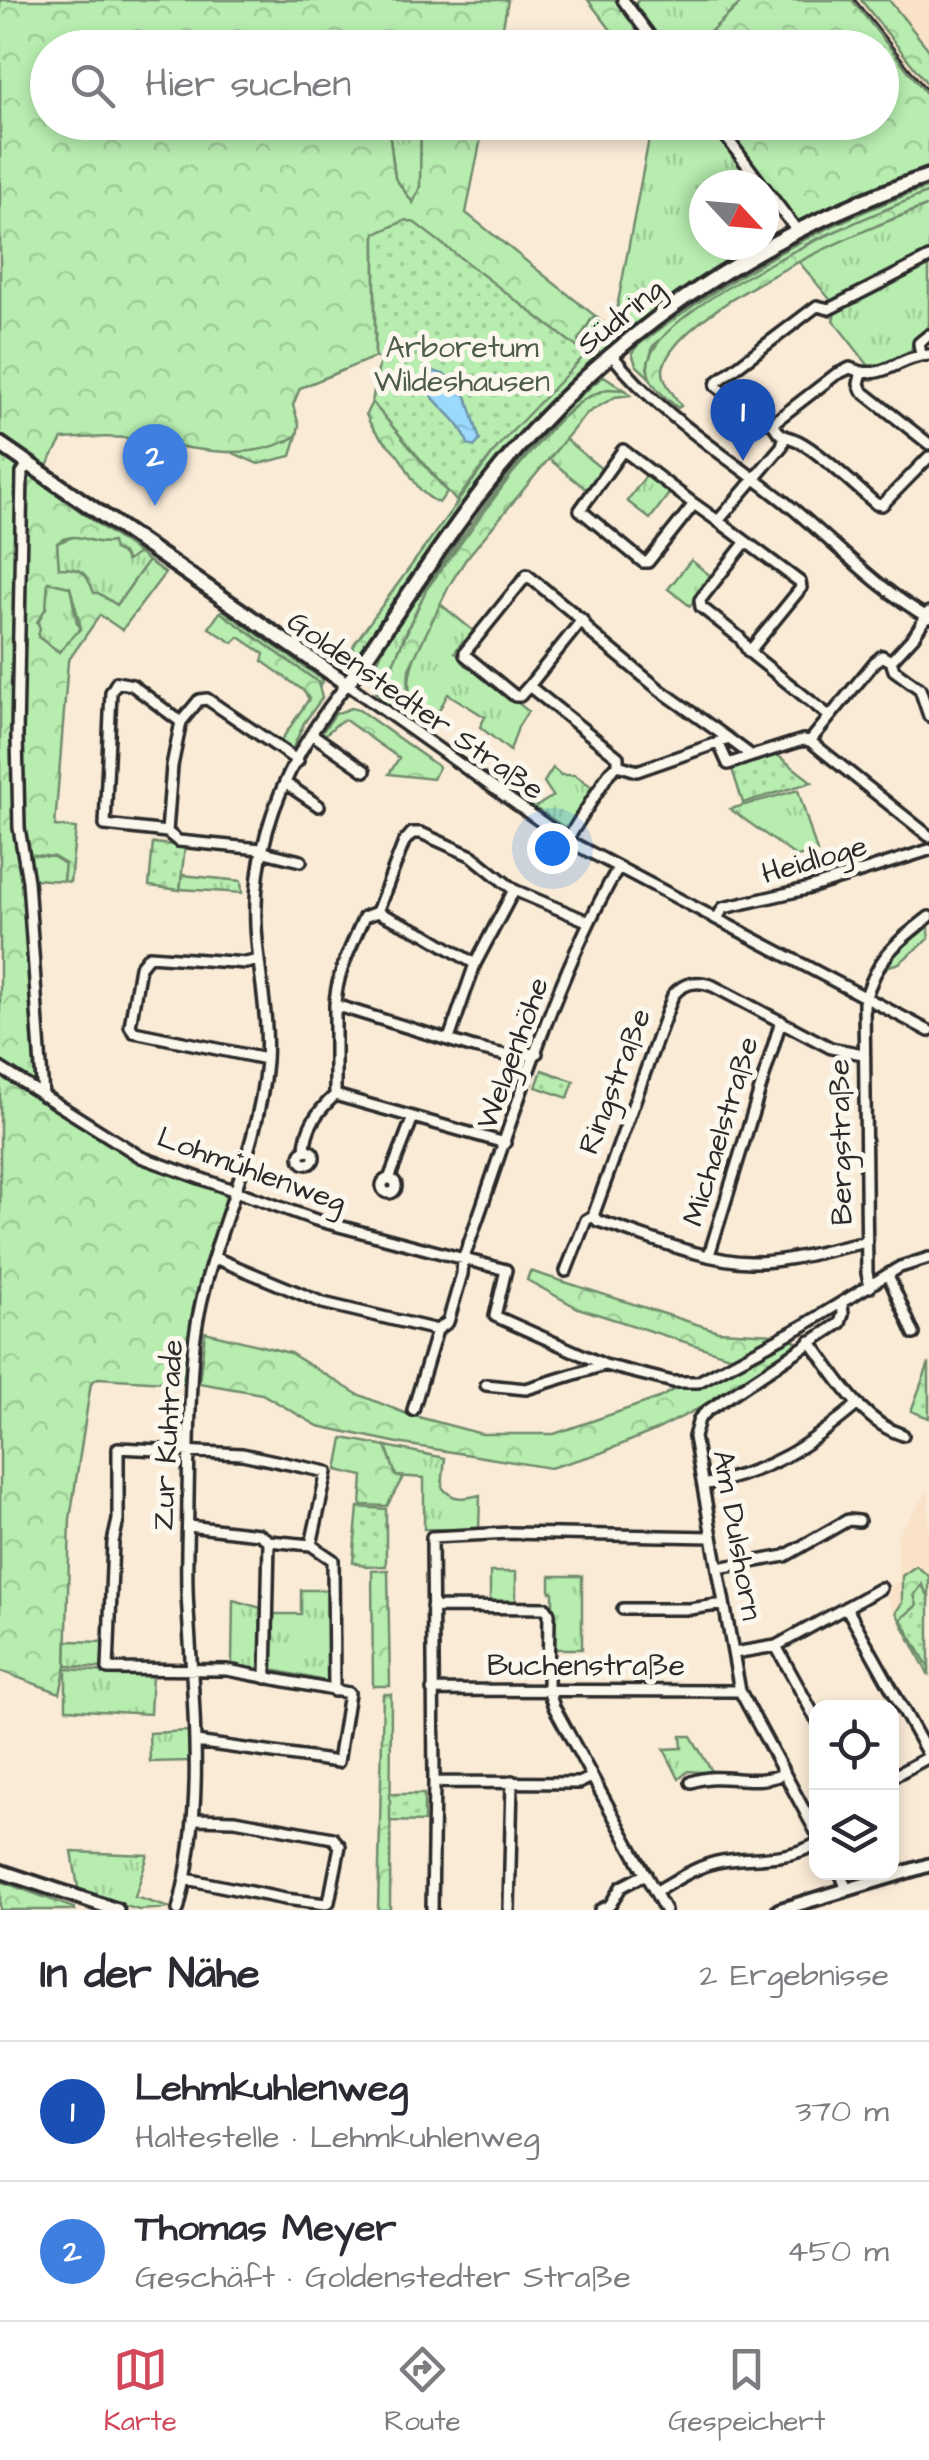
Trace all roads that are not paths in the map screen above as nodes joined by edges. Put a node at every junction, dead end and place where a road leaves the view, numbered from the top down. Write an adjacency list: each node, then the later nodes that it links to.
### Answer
1 (623, 0): 2 (street)
2 (646, 30)
3 (728, 140): 4 (street)
4 (751, 170)
5 (929, 176): 7 (main road, Südring)
6 (779, 207): 7 (street)
7 (796, 230): 10 (main road, Südring)
8 (929, 258): 13 (street)
9 (929, 335): 11 (street)
10 (611, 354): 19 (street); 27 (main road, Südring)
11 (925, 355): 12 (street)
12 (861, 375): 13 (street); 16 (street)
13 (773, 423): 14 (street)
14 (784, 438): 17 (street); 19 (street)
15 (0, 444): 18 (main road, Goldenstedter Straße)
16 (929, 444)
17 (929, 457)
18 (28, 464): 27 (main road, Goldenstedter Straße); 65 (street)
19 (754, 478): 21 (street); 23 (street)
20 (694, 504): 20 (street); 21 (street)
21 (718, 521): 22 (street)
22 (745, 542): 25 (street); 25 (street)
23 (928, 615): 26 (street)
24 (582, 620): 28 (street); 28 (street); 33 (street)
25 (749, 652): 29 (street)
26 (891, 662): 29 (street); 30 (street)
27 (347, 684): 32 (street, Zur Kuhtrade); 43 (street, Goldenstedter Straße)
28 (529, 686): 37 (street)
29 (829, 716): 34 (street)
30 (929, 716)
31 (180, 722): 36 (street); 41 (street); 41 (street)
32 (312, 734): 36 (street, Zur Kuhtrade); 38 (street)
33 (724, 741): 35 (street); 35 (street); 37 (street)
34 (810, 741): 35 (street); 42 (street, Heidloge)
35 (752, 756)
36 (298, 761): 39 (street, Zur Kuhtrade)
37 (618, 765): 43 (street)
38 (364, 771)
39 (284, 783): 40 (street); 44 (street, Zur Kuhtrade)
40 (319, 806)
41 (166, 832): 44 (street)
42 (929, 836)
43 (567, 840): 47 (street, Goldenstedter Straße)
44 (260, 850): 46 (street); 53 (street, Zur Kuhtrade)
45 (929, 850): 51 (street, Heidloge)
46 (301, 861)
47 (618, 868): 51 (street, Goldenstedter Straße); 52 (street, Welgenhöhe)
48 (514, 890): 49 (street); 52 (street); 54 (street)
49 (377, 912): 54 (street); 56 (street)
50 (929, 918): 55 (street)
51 (717, 920): 55 (street, Goldenstedter Straße)
52 (587, 921): 60 (street, Welgenhöhe)
53 (259, 960): 62 (street, Zur Kuhtrade); 62 (street)
54 (475, 964): 59 (street)
55 (866, 996): 58 (street, Goldenstedter Straße); 61 (street, Bergstraße)
56 (335, 1005): 59 (street); 64 (street)
57 (781, 1021): 61 (street, Ringstraße); 71 (street, Ringstraße); 73 (street, Michaelstraße)
58 (929, 1031)
59 (449, 1039): 60 (street)
60 (537, 1053): 67 (street, Welgenhöhe)
61 (864, 1054): 72 (street, Bergstraße)
62 (266, 1060): 70 (street, Zur Kuhtrade)
63 (0, 1068): 65 (street, Lohmühlenweg)
64 (335, 1095): 66 (street); 68 (street)
65 (43, 1096): 70 (street, Lohmühlenweg)
66 (414, 1116): 67 (street); 69 (street)
67 (505, 1143): 76 (street, Welgenhöhe)
68 (305, 1151)
69 (389, 1179)
70 (237, 1190): 74 (street, Zur Kuhtrade); 76 (street, Lohmühlenweg)
71 (592, 1216): 73 (street); 77 (street, Ringstraße)
72 (866, 1242): 73 (street); 79 (street, Bergstraße)
73 (708, 1255)
74 (214, 1258): 81 (street); 89 (street, Zur Kuhtrade)
75 (929, 1258): 78 (street)
76 (463, 1260): 81 (street, Welgenhöhe); 84 (street, Lohmühlenweg)
77 (566, 1271)
78 (888, 1275): 79 (street); 82 (street)
79 (870, 1286): 80 (street)
80 (842, 1304): 83 (street, Am Dulshorn); 84 (street)
81 (437, 1330): 87 (street, Welgenhöhe)
82 (914, 1334)
83 (810, 1341): 86 (street); 90 (street, Am Dulshorn)
84 (605, 1365): 85 (street)
85 (486, 1385)
86 (858, 1404): 88 (street); 90 (street)
87 (414, 1410)
88 (902, 1436)
89 (189, 1450): 92 (street, Zur Kuhtrade); 95 (street); 104 (street)
90 (703, 1486): 93 (street, Am Dulshorn)
91 (858, 1521): 96 (street)
92 (188, 1526): 94 (street); 104 (street, Zur Kuhtrade)
93 (712, 1536): 96 (street, Am Dulshorn); 99 (street)
94 (269, 1541): 95 (street); 105 (street)
95 (311, 1545): 108 (street)
96 (718, 1568): 98 (street, Am Dulshorn)
97 (881, 1588): 100 (street)
98 (724, 1604): 101 (street); 103 (street, Am Dulshorn)
99 (432, 1607): 106 (street); 107 (street)
100 (846, 1607): 102 (street); 112 (street)
101 (624, 1609)
102 (776, 1646): 103 (street); 110 (street)
103 (734, 1653): 109 (street, Am Dulshorn)
104 (193, 1668): 105 (street); 111 (street, Zur Kuhtrade)
105 (266, 1678): 108 (street)
106 (432, 1690): 107 (street, Buchenstraße); 117 (street)
107 (548, 1690): 109 (street, Buchenstraße); 115 (street)
108 (334, 1691): 111 (street)
109 (740, 1691): 114 (street, Am Dulshorn)
110 (809, 1706)
111 (196, 1742): 120 (street, Zur Kuhtrade)
112 (929, 1756): 113 (street)
113 (899, 1773)
114 (783, 1774): 118 (street); 119 (street, Am Dulshorn)
115 (592, 1776): 116 (street); 124 (street)
116 (512, 1781): 117 (street); 132 (street)
117 (434, 1782): 131 (street)
118 (691, 1782)
119 (809, 1812)
120 (195, 1818): 125 (street, Zur Kuhtrade); 125 (street)
121 (809, 1848): 128 (street)
122 (929, 1866): 127 (street)
123 (0, 1872): 129 (street)
124 (646, 1874): 128 (street); 133 (street)
125 (186, 1879): 130 (street, Zur Kuhtrade)
126 (843, 1880): 127 (street)
127 (847, 1890): 135 (street)
128 (655, 1892): 134 (street)
129 (117, 1910)
130 (178, 1910)
131 (432, 1910)
132 (509, 1910)
133 (600, 1910)
134 (665, 1910)
135 (779, 1910)

